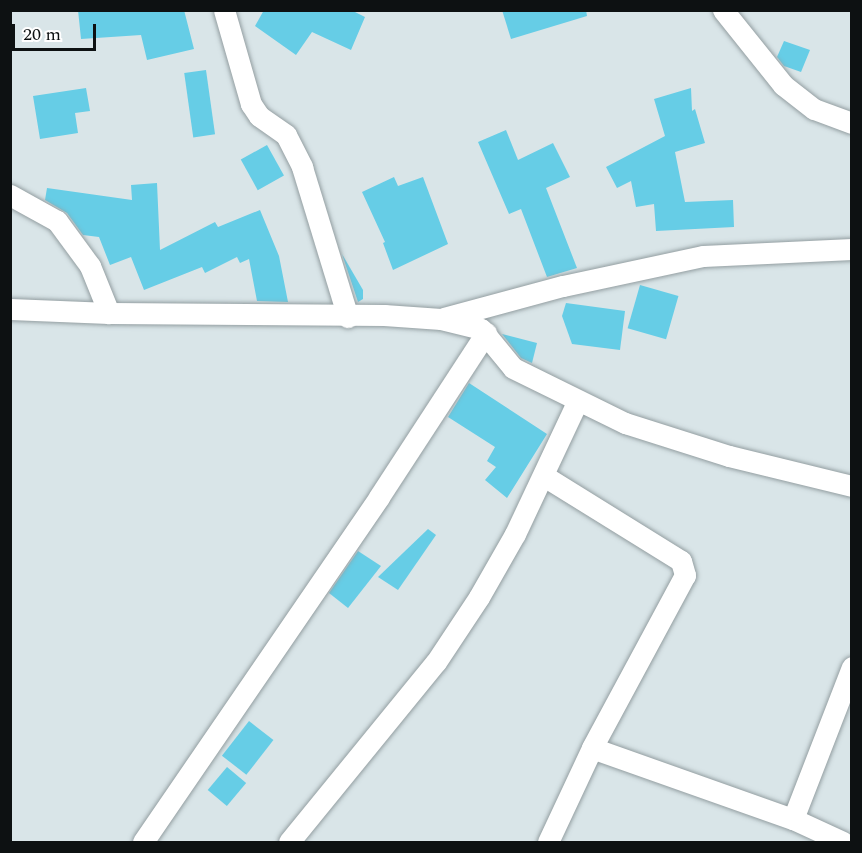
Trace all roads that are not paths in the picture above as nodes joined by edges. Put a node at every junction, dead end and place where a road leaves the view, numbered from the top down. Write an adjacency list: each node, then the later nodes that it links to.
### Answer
1 (224, 10): 8 (street)
2 (723, 11): 3 (street)
3 (852, 123)
4 (10, 195): 7 (street)
5 (852, 249): 9 (street)
6 (10, 309): 7 (street)
7 (109, 313): 8 (street)
8 (348, 317): 9 (street)
9 (441, 319): 10 (street)
10 (486, 333): 11 (street); 17 (street)
11 (577, 402): 12 (street); 13 (street)
12 (544, 476): 15 (street); 18 (street)
13 (852, 486)
14 (852, 668): 16 (street)
15 (592, 748): 16 (street); 19 (street)
16 (793, 819): 20 (street)
17 (143, 843)
18 (289, 843)
19 (548, 843)
20 (843, 843)

